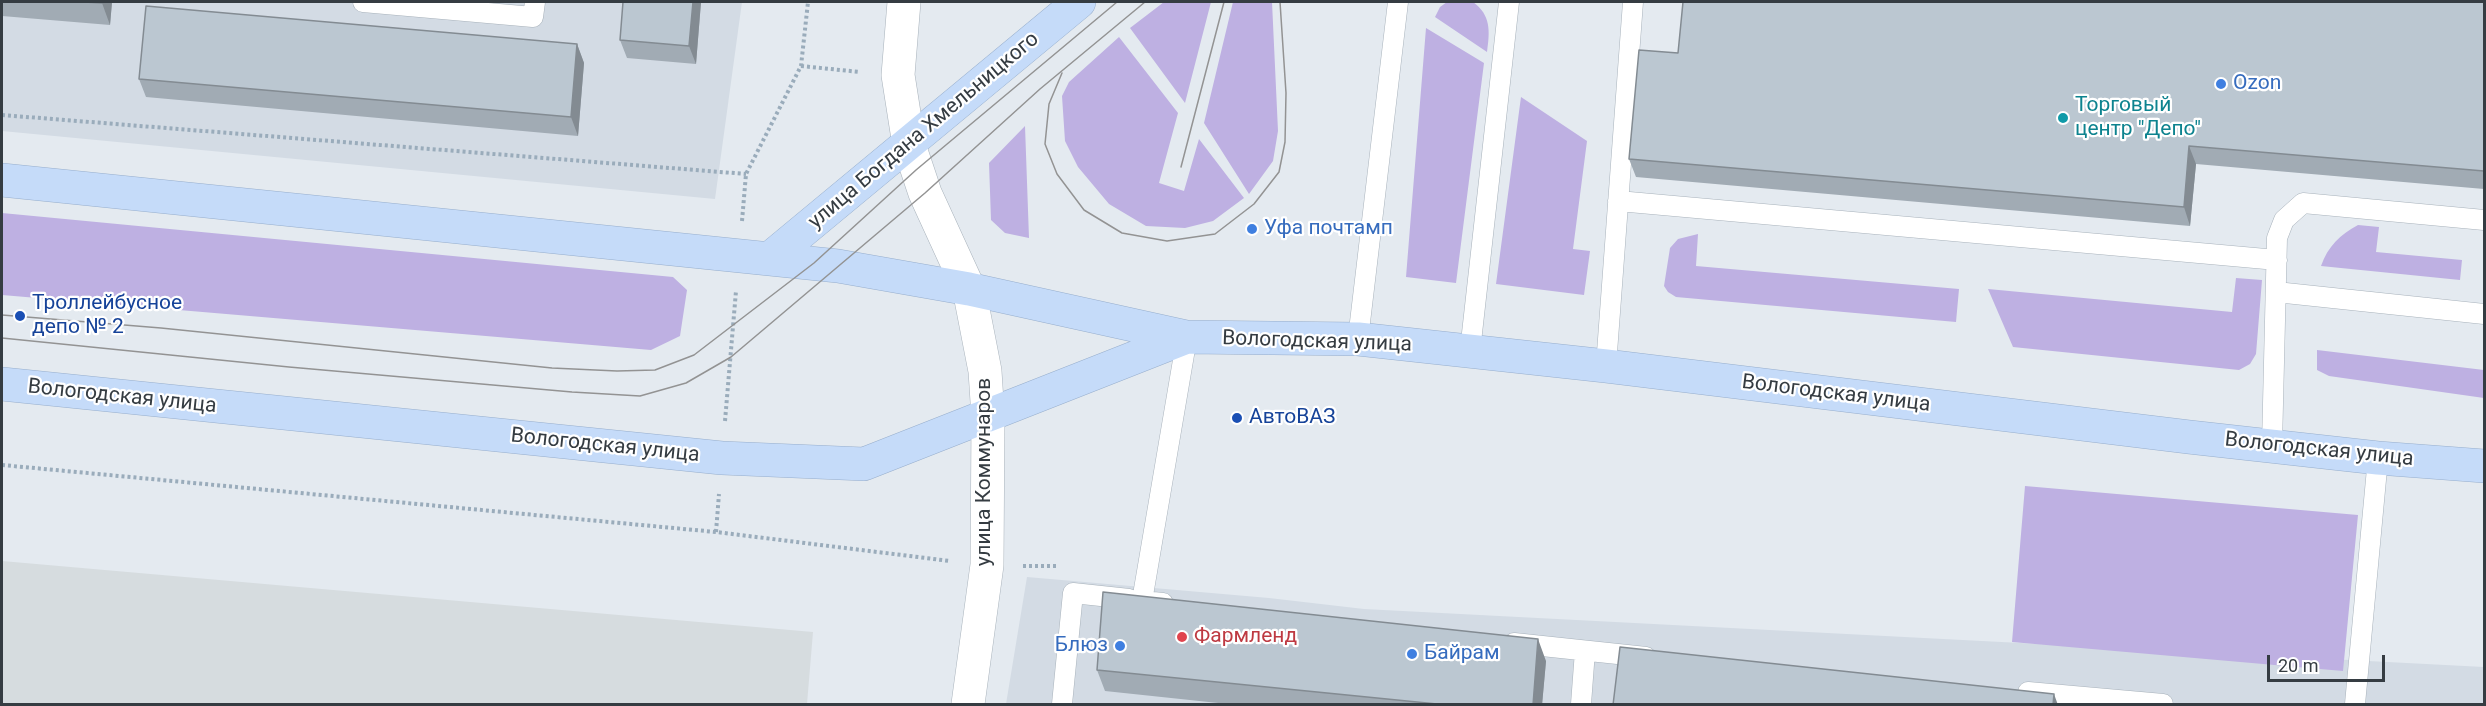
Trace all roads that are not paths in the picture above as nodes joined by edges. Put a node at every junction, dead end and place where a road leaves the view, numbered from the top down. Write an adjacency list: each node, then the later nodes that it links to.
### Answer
1 (363, 2): 2 (lane)
2 (535, 2)
3 (904, 2): 8 (street, улица Коммунаров)
4 (1079, 2): 8 (main road, улица Богдана Хмельницкого)
5 (1398, 2): 18 (lane)
6 (1509, 2): 19 (lane)
7 (1633, 2): 10 (lane)
8 (909, 145): 12 (main road, улица Богдана Хмельницкого); 14 (street, улица Коммунаров)
9 (2, 180): 12 (main road, Вологодская улица)
10 (1618, 201): 13 (lane); 20 (lane)
11 (2484, 220): 13 (lane)
12 (754, 257): 14 (main road, Вологодская улица)
13 (2277, 260): 15 (lane)
14 (969, 289): 17 (main road, Вологодская улица); 22 (street, улица Коммунаров)
15 (2276, 292): 16 (lane); 23 (lane)
16 (2484, 314)
17 (1187, 337): 18 (main road, Вологодская улица); 22 (main road, Вологодская улица); 26 (lane)
18 (1358, 339): 19 (main road, Вологодская улица)
19 (1470, 351): 20 (main road, Вологодская улица)
20 (1606, 366): 23 (main road, Вологодская улица)
21 (2, 384): 22 (main road, Вологодская улица)
22 (988, 417): 33 (street, улица Коммунаров)
23 (2272, 445): 24 (main road, Вологодская улица)
24 (2378, 458): 25 (main road, Вологодская улица); 37 (lane)
25 (2484, 466)
26 (1142, 601): 27 (lane); 34 (lane)
27 (1177, 605)
28 (1492, 640): 29 (lane)
29 (1585, 651): 30 (lane); 35 (lane)
30 (1669, 659)
31 (2015, 691): 32 (lane)
32 (2134, 703): 36 (lane)
33 (968, 705)
34 (1062, 705)
35 (1581, 705)
36 (2163, 705)
37 (2355, 705)

